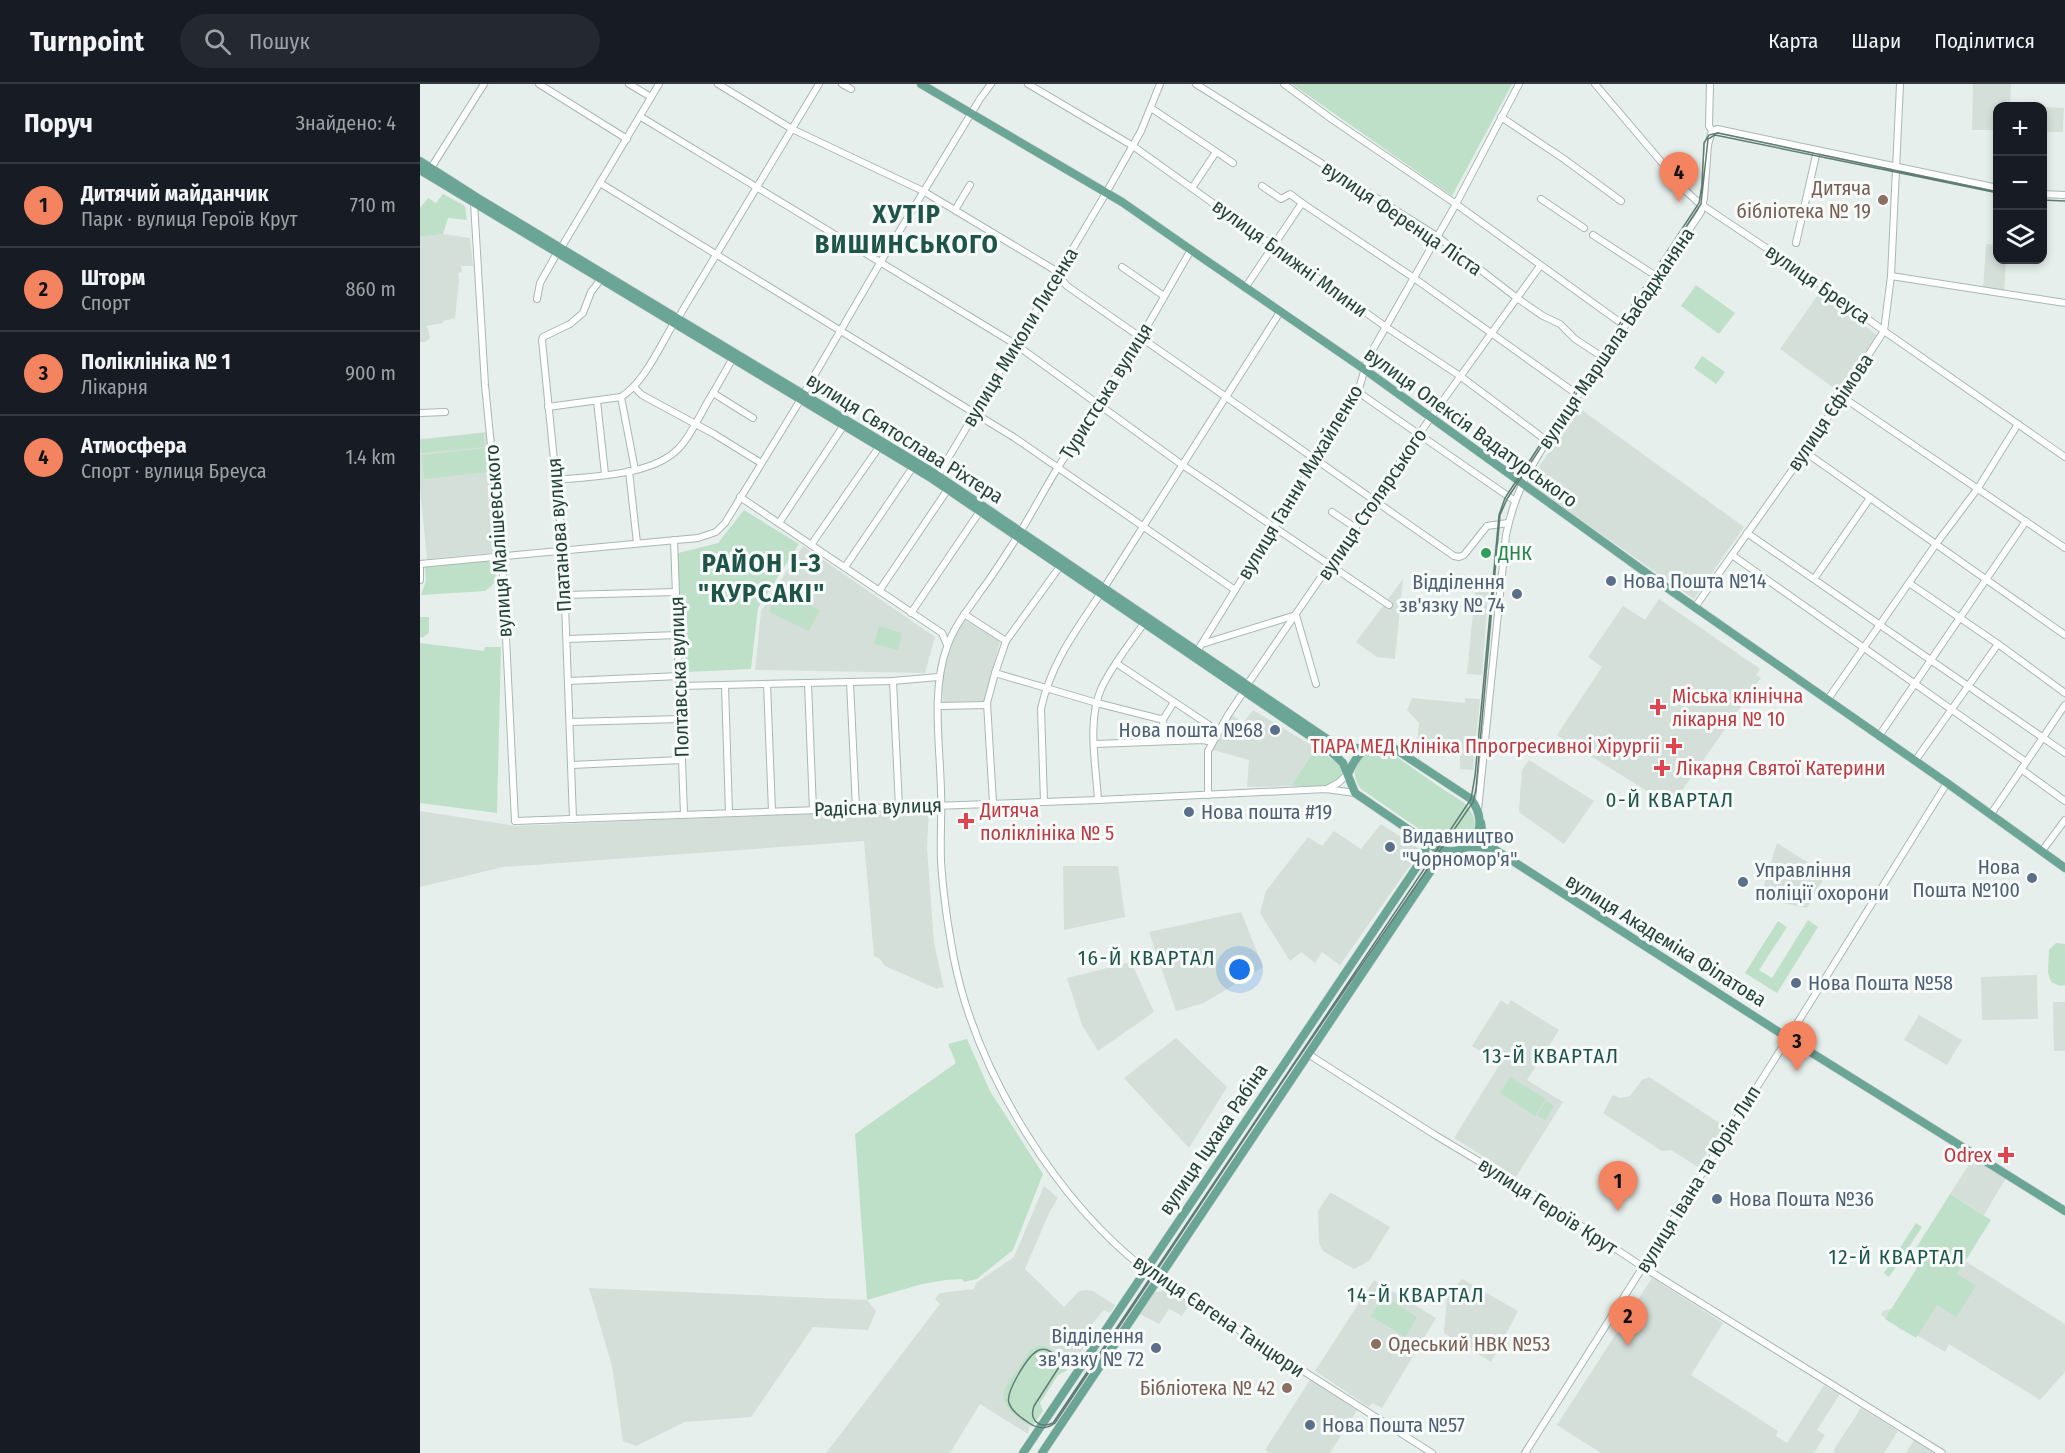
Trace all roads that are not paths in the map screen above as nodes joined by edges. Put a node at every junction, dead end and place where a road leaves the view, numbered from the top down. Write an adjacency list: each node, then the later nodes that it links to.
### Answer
1 (484, 84): 32 (street)
2 (539, 84): 26 (street)
3 (629, 84): 19 (street)
4 (659, 84): 19 (street)
5 (718, 84): 24 (street)
6 (819, 84): 24 (street)
7 (842, 84): 18 (street)
8 (921, 84): 21 (main road, вулиця Олексія Вадатурського)
9 (990, 84): 21 (street)
10 (1028, 84): 27 (street, вулиця Ближні Млини)
11 (1160, 84): 20 (street, вулиця Миколи Лисенка)
12 (1196, 84): 54 (street, вулиця Ференца Ліста)
13 (1284, 84): 49 (street)
14 (1519, 84): 23 (street, вулиця Ганни Михайленко)
15 (1595, 84): 50 (street, вулиця Бреуса)
16 (1710, 84): 25 (street, вулиця Маршала Бабаджаняна)
17 (1900, 84): 33 (street, вулиця Єфімова)
18 (850, 89)
19 (651, 97): 22 (street)
20 (1151, 108): 27 (street, вулиця Миколи Лисенка); 29 (street)
21 (971, 114): 41 (street); 42 (main road, вулиця Олексія Вадатурського)
22 (641, 117): 26 (street); 38 (street)
23 (1501, 117): 46 (street); 49 (street, вулиця Ганни Михайленко)
24 (792, 129): 38 (street); 41 (street)
25 (1712, 130): 28 (street); 50 (street, вулиця Маршала Бабаджаняна)
26 (627, 139): 35 (street)
27 (1132, 146): 40 (street, вулиця Ближні Млини); 42 (street, вулиця Миколи Лисенка)
28 (1817, 151): 33 (street); 55 (street)
29 (1216, 152): 31 (street); 40 (street)
30 (420, 161): 32 (main road, вулиця Святослава Ріхтера)
31 (1233, 163)
32 (431, 168): 57 (main road, вулиця Святослава Ріхтера)
33 (1895, 168): 39 (street); 65 (street, вулиця Єфімова)
34 (420, 170): 47 (main road, вулиця Святослава Ріхтера)
35 (600, 183): 57 (street); 59 (street)
36 (970, 185): 51 (street)
37 (1262, 186): 48 (street)
38 (757, 187): 59 (street); 60 (street)
39 (1993, 187)
40 (1192, 188): 56 (street, вулиця Ближні Млини)
41 (923, 191): 51 (street); 60 (street)
42 (1106, 193): 58 (main road, вулиця Олексія Вадатурського); 63 (street, вулиця Миколи Лисенка)
43 (2047, 194): 44 (street)
44 (2065, 195)
45 (1541, 199): 52 (street)
46 (1621, 201)
47 (474, 203): 57 (main road, вулиця Святослава Ріхтера); 143 (street, вулиця Малішевського)
48 (1302, 203): 56 (street); 66 (street)
49 (1456, 204): 54 (street, вулиця Ганни Михайленко); 61 (street)
50 (1703, 205): 64 (street, вулиця Маршала Бабаджаняна); 78 (street, вулиця Бреуса)
51 (955, 210): 63 (street)
52 (1584, 228)
53 (1593, 235): 64 (street)
54 (1438, 237): 66 (street, вулиця Ганни Михайленко); 70 (street, вулиця Ференца Ліста)
55 (1796, 243)
56 (1273, 246): 68 (street); 76 (street, вулиця Ближні Млини)
57 (559, 250): 67 (main road, вулиця Святослава Ріхтера); 71 (street); 74 (main road, вулиця Святослава Ріхтера)
58 (1191, 250): 68 (main road, вулиця Олексія Вадатурського); 69 (street, Туристська вулиця)
59 (716, 255): 74 (street); 77 (street)
60 (880, 263): 77 (street); 81 (street)
61 (1540, 266): 70 (street, вулиця Столярського); 75 (street)
62 (1122, 267): 69 (street)
63 (1057, 274): 80 (street); 81 (street, вулиця Миколи Лисенка)
64 (1656, 276): 75 (street, вулиця Маршала Бабаджаняна)
65 (1891, 276): 72 (street); 78 (street, вулиця Єфімова)
66 (1414, 278): 76 (street, вулиця Ганни Михайленко); 79 (street)
67 (601, 279): 74 (main road, вулиця Святослава Ріхтера); 96 (street, Платанова вулиця)
68 (1245, 288): 73 (main road, вулиця Олексія Вадатурського)
69 (1164, 296): 80 (street, Туристська вулиця)
70 (1517, 298): 79 (street, вулиця Столярського); 83 (street, вулиця Ференца Ліста)
71 (537, 299)
72 (2065, 303)
73 (1280, 312): 84 (main road, вулиця Олексія Вадатурського); 93 (street)
74 (676, 320): 82 (main road, вулиця Святослава Ріхтера); 86 (street); 89 (main road, вулиця Святослава Ріхтера)
75 (1624, 326): 83 (street, вулиця Маршала Бабаджаняна)
76 (1386, 327): 84 (street, вулиця Ганни Михайленко); 85 (street, вулиця Ближні Млини)
77 (840, 331): 89 (street); 99 (street)
78 (1884, 331): 91 (street, вулиця Єфімова); 103 (street, вулиця Бреуса)
79 (1492, 332): 85 (street, вулиця Столярського); 90 (street)
80 (1140, 338): 93 (street); 95 (street, Туристська вулиця)
81 (1015, 344): 95 (street); 99 (street, вулиця Миколи Лисенка)
82 (733, 358): 88 (street); 89 (main road, вулиця Святослава Ріхтера)
83 (1604, 358): 90 (street, вулиця Маршала Бабаджаняна)
84 (1364, 369): 87 (street, вулиця Ганни Михайленко); 100 (main road, вулиця Олексія Вадатурського)
85 (1460, 376): 100 (street, вулиця Столярського); 106 (street, вулиця Ближні Млини)
86 (634, 387): 92 (street); 102 (street)
87 (1358, 392): 105 (street); 110 (street, вулиця Ганни Михайленко)
88 (712, 393): 101 (street); 102 (street)
89 (802, 396): 104 (main road, вулиця Святослава Ріхтера); 111 (street); 117 (main road, вулиця Святослава Ріхтера)
90 (1578, 396): 106 (street, вулиця Маршала Бабаджаняна)
91 (1841, 396): 108 (street, вулиця Єфімова); 120 (street)
92 (621, 397): 94 (street); 115 (street)
93 (1225, 397): 110 (street); 112 (street)
94 (597, 401): 96 (street); 116 (street)
95 (1098, 404): 112 (street); 114 (street, Туристська вулиця)
96 (548, 407): 118 (street, Платанова вулиця)
97 (445, 412): 98 (street)
98 (420, 413)
99 (974, 414): 114 (street); 117 (street, вулиця Миколи Лисенка)
100 (1431, 417): 105 (street, вулиця Столярського); 119 (main road, вулиця Олексія Вадатурського)
101 (753, 418)
102 (695, 423): 111 (street); 115 (street)
103 (2018, 424): 109 (street, вулиця Бреуса); 120 (street)
104 (844, 425): 107 (main road, вулиця Святослава Ріхтера); 129 (street)
105 (1420, 435): 124 (street, вулиця Столярського); 125 (street)
106 (1547, 441): 119 (street, вулиця Маршала Бабаджаняна)
107 (879, 447): 113 (main road, вулиця Святослава Ріхтера); 139 (street)
108 (1805, 452): 123 (street); 134 (street, вулиця Єфімова)
109 (2065, 457)
110 (1317, 460): 124 (street); 131 (street, вулиця Ганни Михайленко)
111 (761, 463): 122 (street)
112 (1181, 464): 131 (street); 132 (street)
113 (913, 467): 117 (main road, вулиця Святослава Ріхтера); 147 (street)
114 (1057, 469): 132 (street); 135 (street, Туристська вулиця)
115 (632, 471): 116 (street); 137 (street)
116 (605, 474): 118 (street)
117 (936, 478): 121 (main road, вулиця Святослава Ріхтера); 135 (main road, вулиця Святослава Ріхтера)
118 (556, 480): 141 (street, Платанова вулиця)
119 (1521, 483): 125 (street); 158 (main road, вулиця Олексія Вадатурського)
120 (1978, 488): 128 (street); 138 (street)
121 (948, 489): 126 (main road, вулиця Святослава Ріхтера); 155 (street)
122 (740, 497): 129 (street); 136 (street)
123 (1870, 498): 138 (street); 148 (street)
124 (1374, 501): 130 (street); 133 (street, вулиця Столярського)
125 (1515, 501): 130 (street)
126 (980, 512): 135 (main road, вулиця Святослава Ріхтера); 159 (street)
127 (1332, 512): 133 (street)
128 (2026, 521): 140 (street); 149 (street)
129 (779, 523): 139 (street)
130 (1508, 523): 227 (street)
131 (1275, 526): 144 (street); 153 (street, вулиця Ганни Михайленко)
132 (1143, 528): 152 (street); 153 (street)
133 (1356, 528): 144 (street, вулиця Столярського)
134 (1747, 533): 142 (street, вулиця Єфімова); 148 (street)
135 (1019, 534): 146 (main road, вулиця Святослава Ріхтера); 152 (main road, вулиця Святослава Ріхтера); 160 (street, Туристська вулиця)
136 (674, 540): 137 (street); 154 (street, Полтавська вулиця)
137 (637, 543): 141 (street)
138 (1936, 544): 149 (street); 151 (street)
139 (811, 545): 147 (street)
140 (2065, 548)
141 (562, 550): 143 (street); 156 (street, Платанова вулиця)
142 (1732, 555): 158 (street, вулиця Єфімова); 171 (street)
143 (502, 556): 145 (street); 232 (street, вулиця Малішевського)
144 (1331, 564): 157 (street); 161 (street, вулиця Столярського)
145 (420, 565): 150 (street)
146 (1061, 566): 152 (main road, вулиця Святослава Ріхтера); 168 (street)
147 (845, 567): 155 (street)
148 (1814, 579): 164 (street)
149 (1986, 579): 162 (street); 166 (street)
150 (420, 580)
151 (1909, 583): 162 (street); 164 (street)
152 (1103, 590): 163 (main road, вулиця Святослава Ріхтера); 172 (main road, вулиця Святослава Ріхтера); 187 (street)
153 (1235, 590): 172 (street, вулиця Ганни Михайленко)
154 (676, 591): 156 (street); 165 (street, Полтавська вулиця)
155 (879, 591): 159 (street)
156 (565, 595): 167 (street, Платанова вулиця)
157 (1389, 605)
158 (1695, 607): 192 (main road, вулиця Олексія Вадатурського)
159 (911, 613): 170 (street)
160 (964, 614): 168 (street); 170 (street, Туристська вулиця)
161 (1296, 615): 172 (street); 184 (street); 189 (street, вулиця Столярського)
162 (1958, 617): 169 (street); 173 (street)
163 (1144, 622): 172 (main road, вулиця Святослава Ріхтера); 174 (street)
164 (1880, 625): 171 (street); 173 (street)
165 (678, 634): 167 (street); 176 (street, Полтавська вулиця)
166 (2065, 635)
167 (567, 639): 178 (street, Платанова вулиця)
168 (1006, 641): 175 (street)
169 (1998, 644): 188 (street); 190 (street)
170 (947, 645): 177 (street, Туристська вулиця)
171 (1864, 648): 181 (street); 192 (street)
172 (1197, 650): 189 (main road, вулиця Святослава Ріхтера)
173 (1930, 660): 181 (street); 188 (street)
174 (1116, 663): 191 (street); 193 (street)
175 (995, 673): 187 (street); 194 (street)
176 (680, 676): 178 (street); 186 (street, Полтавська вулиця)
177 (938, 677): 179 (street); 196 (street, Туристська вулиця)
178 (568, 681): 200 (street, Платанова вулиця)
179 (893, 681): 180 (street); 224 (street)
180 (850, 682): 183 (street); 225 (street)
181 (1914, 683): 197 (street); 202 (street)
182 (767, 684): 183 (street); 185 (street); 228 (street)
183 (808, 684): 226 (street)
184 (1316, 684)
185 (725, 685): 186 (street); 229 (street)
186 (680, 686): 198 (street, Полтавська вулиця)
187 (1047, 687): 193 (street); 221 (street)
188 (1968, 687): 197 (street); 203 (street)
189 (1245, 688): 201 (street, вулиця Столярського); 207 (main road, вулиця Святослава Ріхтера); 214 (main road, вулиця Святослава Ріхтера)
190 (2065, 693)
191 (1174, 702): 199 (street); 201 (street)
192 (1830, 702): 202 (main road, вулиця Олексія Вадатурського)
193 (1097, 703): 199 (street); 206 (street)
194 (987, 705): 196 (street); 222 (street)
195 (2065, 705): 203 (street)
196 (939, 706): 223 (street, Туристська вулиця)
197 (1952, 710): 210 (street); 211 (street)
198 (681, 719): 200 (street); 209 (street, Полтавська вулиця)
199 (1163, 719): 204 (street)
200 (570, 722): 212 (street, Платанова вулиця)
201 (1218, 731): 205 (street, вулиця Столярського)
202 (1879, 736): 210 (main road, вулиця Олексія Вадатурського)
203 (2043, 738): 208 (street); 211 (street)
204 (1164, 741): 205 (street); 206 (street)
205 (1212, 742): 218 (street, вулиця Столярського)
206 (1095, 744): 219 (street)
207 (1365, 748): 214 (main road); 227 (main road, вулиця Святослава Ріхтера)
208 (2065, 753)
209 (682, 760): 212 (street); 231 (street, Полтавська вулиця)
210 (1915, 761): 215 (main road, вулиця Олексія Вадатурського)
211 (2026, 762): 213 (street)
212 (571, 765): 232 (street, Платанова вулиця)
213 (2021, 769): 220 (street); 230 (street)
214 (1348, 774): 216 (street); 217 (main road, вулиця Святослава Ріхтера)
215 (1947, 783): 230 (main road, вулиця Олексія Вадатурського); 241 (street, вулиця Івана та Юрія Лип)
216 (1326, 789): 217 (street, Радісна вулиця); 218 (street, Радісна вулиця)
217 (1355, 793): 235 (main road)
218 (1208, 795): 219 (street, Радісна вулиця)
219 (1098, 800): 221 (street, Радісна вулиця)
220 (2065, 801)
221 (1044, 802): 222 (street, Радісна вулиця)
222 (993, 803): 223 (street, Радісна вулиця)
223 (942, 805): 224 (street, Радісна вулиця); 245 (street, вулиця Євгена Танцюри)
224 (899, 807): 225 (street, Радісна вулиця)
225 (856, 808): 226 (street, Радісна вулиця)
226 (813, 810): 228 (street, Радісна вулиця)
227 (1478, 810): 233 (main road)
228 (772, 812): 229 (street, Радісна вулиця)
229 (729, 813): 231 (street, Радісна вулиця)
230 (1991, 814): 238 (main road, вулиця Олексія Вадатурського)
231 (684, 815): 232 (street, Радісна вулиця)
232 (573, 819)
233 (1480, 819): 236 (main road); 237 (main road)
234 (2065, 820): 238 (street)
235 (1427, 843): 239 (main road); 245 (main road, вулиця Іцхака Рабіна)
236 (1466, 847): 237 (main road, вулиця Академіка Філатова); 239 (main road)
237 (1494, 849): 241 (main road, вулиця Академіка Філатова)
238 (2042, 851): 240 (main road, вулиця Олексія Вадатурського)
239 (1450, 852): 242 (main road, вулиця Іцхака Рабіна)
240 (2065, 867)
241 (1788, 1038): 243 (main road, вулиця Академіка Філатова); 244 (street, вулиця Івана та Юрія Лип)
242 (1308, 1054): 244 (street, вулиця Героїв Крут); 246 (main road, вулиця Іцхака Рабіна)
243 (2065, 1211)
244 (1643, 1267): 250 (street, вулиця Івана та Юрія Лип); 251 (street, вулиця Героїв Крут)
245 (1145, 1270): 246 (street, вулиця Євгена Танцюри); 247 (main road, вулиця Іцхака Рабіна)
246 (1158, 1279): 248 (main road, вулиця Іцхака Рабіна); 249 (street, вулиця Євгена Танцюри)
247 (1023, 1453)
248 (1042, 1453)
249 (1432, 1453)
250 (1525, 1453)
251 (1942, 1453)

